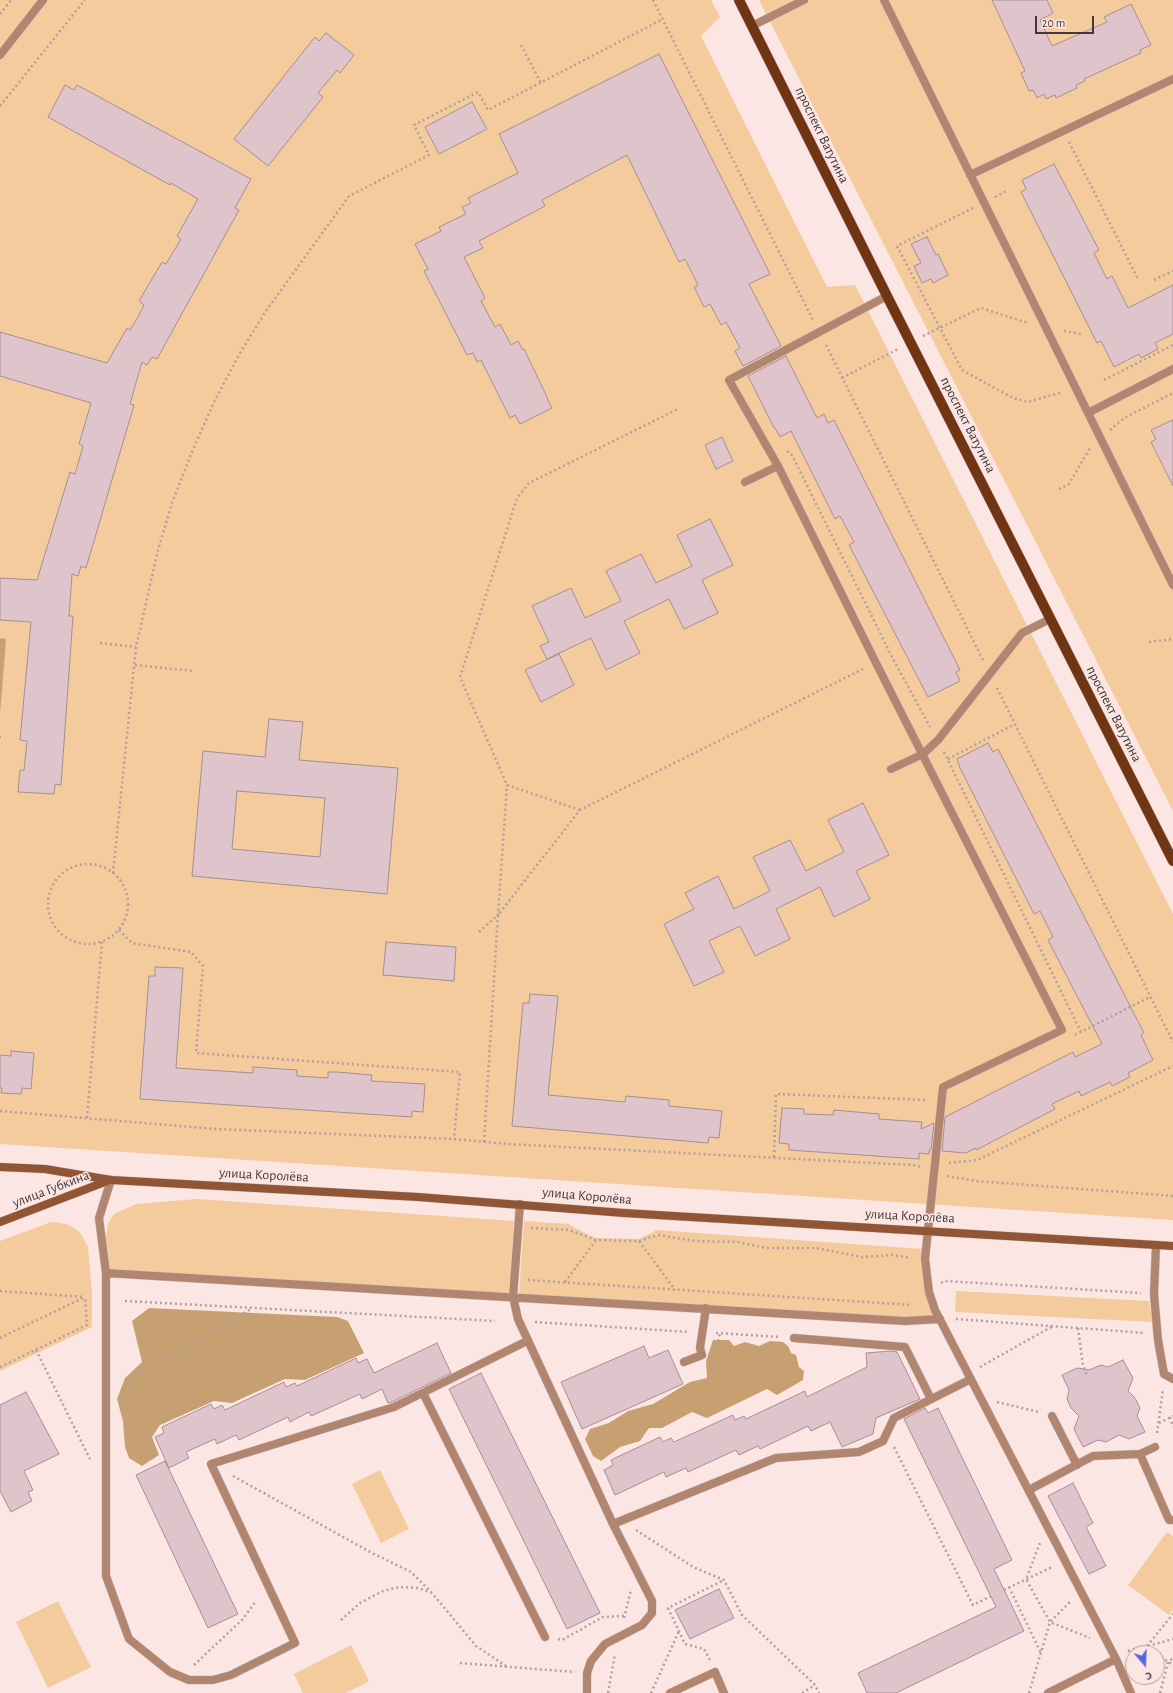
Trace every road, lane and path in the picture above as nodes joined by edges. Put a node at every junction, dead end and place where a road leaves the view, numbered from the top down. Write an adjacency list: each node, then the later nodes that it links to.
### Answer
1 (11, 0): 8 (path)
2 (43, 0): 12 (street)
3 (85, 0): 15 (path)
4 (653, 0): 9 (path)
5 (739, 0): 10 (main road, проспект Ватутина)
6 (804, 0): 10 (street)
7 (884, 0): 17 (street)
8 (0, 14)
9 (663, 19): 14 (path); 26 (path)
10 (752, 26): 23 (main road, проспект Ватутина)
11 (521, 45): 14 (path)
12 (0, 55)
13 (1173, 79): 17 (street)
14 (541, 83): 46 (path)
15 (0, 106)
16 (1068, 139): 21 (path)
17 (970, 175): 19 (street)
18 (1008, 190): 19 (path)
19 (984, 202): 24 (path); 25 (street)
20 (1173, 271): 22 (path)
21 (1138, 279)
22 (1154, 280)
23 (887, 296): 26 (street); 28 (main road, проспект Ватутина)
24 (939, 329): 25 (path); 28 (path); 33 (path)
25 (1046, 329): 27 (path); 33 (street)
26 (819, 332): 31 (path); 38 (street)
27 (1081, 334)
28 (911, 343): 31 (path); 42 (main road, проспект Ватутина)
29 (1173, 345): 32 (path)
30 (1173, 370): 36 (street)
31 (842, 378): 50 (path)
32 (1104, 380)
33 (1077, 391): 36 (street)
34 (1173, 393): 37 (path)
35 (678, 409): 56 (path)
36 (1088, 413): 37 (street)
37 (1101, 439): 40 (path); 41 (street)
38 (778, 466): 39 (street); 47 (street)
39 (745, 482)
40 (1059, 489)
41 (1173, 585)
42 (1050, 619): 50 (street); 58 (main road, проспект Ватутина)
43 (1173, 639): 44 (path)
44 (1149, 642)
45 (100, 643): 46 (path)
46 (136, 647): 48 (path)
47 (876, 663): 53 (street); 57 (path)
48 (135, 666): 49 (path); 59 (path)
49 (193, 671)
50 (989, 673): 51 (path); 52 (street)
51 (1014, 724): 54 (path); 64 (path)
52 (938, 740): 53 (street); 54 (path)
53 (923, 754): 55 (street); 69 (street)
54 (948, 758): 65 (path)
55 (891, 769)
56 (507, 785): 57 (path); 60 (path)
57 (580, 810): 60 (path)
58 (1173, 861)
59 (113, 873): 61 (path); 63 (path)
60 (498, 914): 62 (path); 73 (path)
61 (119, 930): 63 (path); 72 (path)
62 (479, 932)
63 (102, 942): 71 (path)
64 (1150, 997): 65 (path); 67 (path)
65 (1081, 1032): 66 (path)
66 (1074, 1035)
67 (1173, 1042)
68 (1173, 1066): 77 (path)
69 (941, 1100): 74 (path); 77 (street)
70 (0, 1111): 71 (path)
71 (87, 1118): 72 (path)
72 (454, 1139): 73 (path)
73 (484, 1142): 74 (path)
74 (774, 1157): 76 (path)
75 (0, 1166): 78 (street, улица Королёва)
76 (922, 1167): 77 (path); 77 (path)
77 (934, 1170): 79 (path); 83 (street)
78 (111, 1180): 80 (street, улица Королёва); 81 (street, улица Губкина); 89 (street)
79 (1173, 1196)
80 (520, 1204): 83 (street, улица Королёва); 97 (street)
81 (0, 1222)
82 (528, 1228): 84 (path)
83 (929, 1230): 86 (street, улица Королёва); 88 (street)
84 (596, 1240): 85 (path); 91 (path)
85 (639, 1241): 88 (path); 92 (path)
86 (1156, 1245): 87 (street, улица Королёва); 95 (street)
87 (1173, 1246)
88 (926, 1259): 94 (street)
89 (106, 1273): 97 (street); 132 (street)
90 (524, 1280): 91 (path)
91 (566, 1282): 92 (path)
92 (675, 1290): 101 (path)
93 (0, 1292): 96 (path)
94 (929, 1292): 95 (path); 101 (street)
95 (1154, 1294): 108 (street)
96 (85, 1297): 109 (path); 112 (path)
97 (513, 1297): 100 (street); 111 (street)
98 (125, 1301): 99 (path)
99 (252, 1308): 103 (path); 123 (path)
100 (706, 1308): 102 (street); 107 (street)
101 (934, 1310): 102 (street); 105 (path)
102 (940, 1319): 118 (street)
103 (495, 1321)
104 (534, 1322): 107 (path)
105 (1053, 1326): 106 (path); 115 (path)
106 (1078, 1328): 108 (path); 117 (path)
107 (702, 1333): 110 (path); 113 (street)
108 (1157, 1334): 116 (street)
109 (0, 1338)
110 (794, 1338): 121 (street)
111 (527, 1341): 120 (street); 138 (street)
112 (36, 1350): 114 (path); 131 (path)
113 (684, 1362)
114 (0, 1367)
115 (976, 1370)
116 (1164, 1374): 119 (street); 126 (path)
117 (1088, 1377)
118 (971, 1379): 121 (street); 134 (street)
119 (1173, 1379)
120 (423, 1392): 132 (street); 155 (street)
121 (931, 1400): 128 (street)
122 (991, 1400): 124 (path)
123 (118, 1407)
124 (1052, 1416): 133 (street)
125 (1171, 1417): 126 (path); 127 (path)
126 (1159, 1423): 129 (path)
127 (1173, 1427)
128 (886, 1433): 135 (street); 147 (path)
129 (1155, 1447): 130 (street)
130 (1140, 1454): 133 (street); 136 (street)
131 (90, 1459)
132 (210, 1464): 146 (path)
133 (1077, 1465): 134 (street)
134 (1029, 1490): 137 (street)
135 (622, 1520): 138 (street); 141 (path)
136 (1173, 1520)
137 (1045, 1521): 139 (street); 140 (path)
138 (613, 1524): 149 (street)
139 (1065, 1560): 140 (path); 145 (street)
140 (1026, 1579): 143 (path); 153 (path)
141 (724, 1580): 154 (path); 173 (path)
142 (632, 1585): 151 (path)
143 (1009, 1588): 144 (path); 161 (path)
144 (1004, 1590)
145 (1081, 1591): 153 (path); 158 (street)
146 (432, 1593): 152 (path); 170 (path)
147 (991, 1596)
148 (256, 1601): 169 (path)
149 (652, 1613): 151 (path); 156 (street)
150 (1173, 1614): 159 (path)
151 (624, 1616): 155 (path); 156 (path)
152 (341, 1620)
153 (1050, 1622): 158 (path); 161 (path)
154 (679, 1631): 171 (path); 176 (path)
155 (549, 1637)
156 (619, 1637): 172 (street); 175 (path)
157 (1173, 1639): 160 (path)
158 (1108, 1643): 163 (street)
159 (1148, 1645)
160 (1151, 1645)
161 (1041, 1653): 181 (path)
162 (1125, 1654): 163 (path)
163 (1115, 1657): 182 (street); 183 (street)
164 (1173, 1658): 166 (path)
165 (1165, 1660): 166 (path)
166 (1168, 1662): 168 (path); 184 (path)
167 (460, 1663): 170 (path)
168 (1173, 1665)
169 (194, 1666)
170 (506, 1666): 172 (path)
171 (715, 1672): 177 (street); 178 (street)
172 (587, 1673): 174 (street)
173 (815, 1685): 179 (path); 180 (path)
174 (587, 1693)
175 (608, 1693)
176 (651, 1693)
177 (670, 1693)
178 (724, 1693)
179 (802, 1693)
180 (819, 1693)
181 (1029, 1693)
182 (1048, 1693)
183 (1131, 1693)
184 (1160, 1693)

